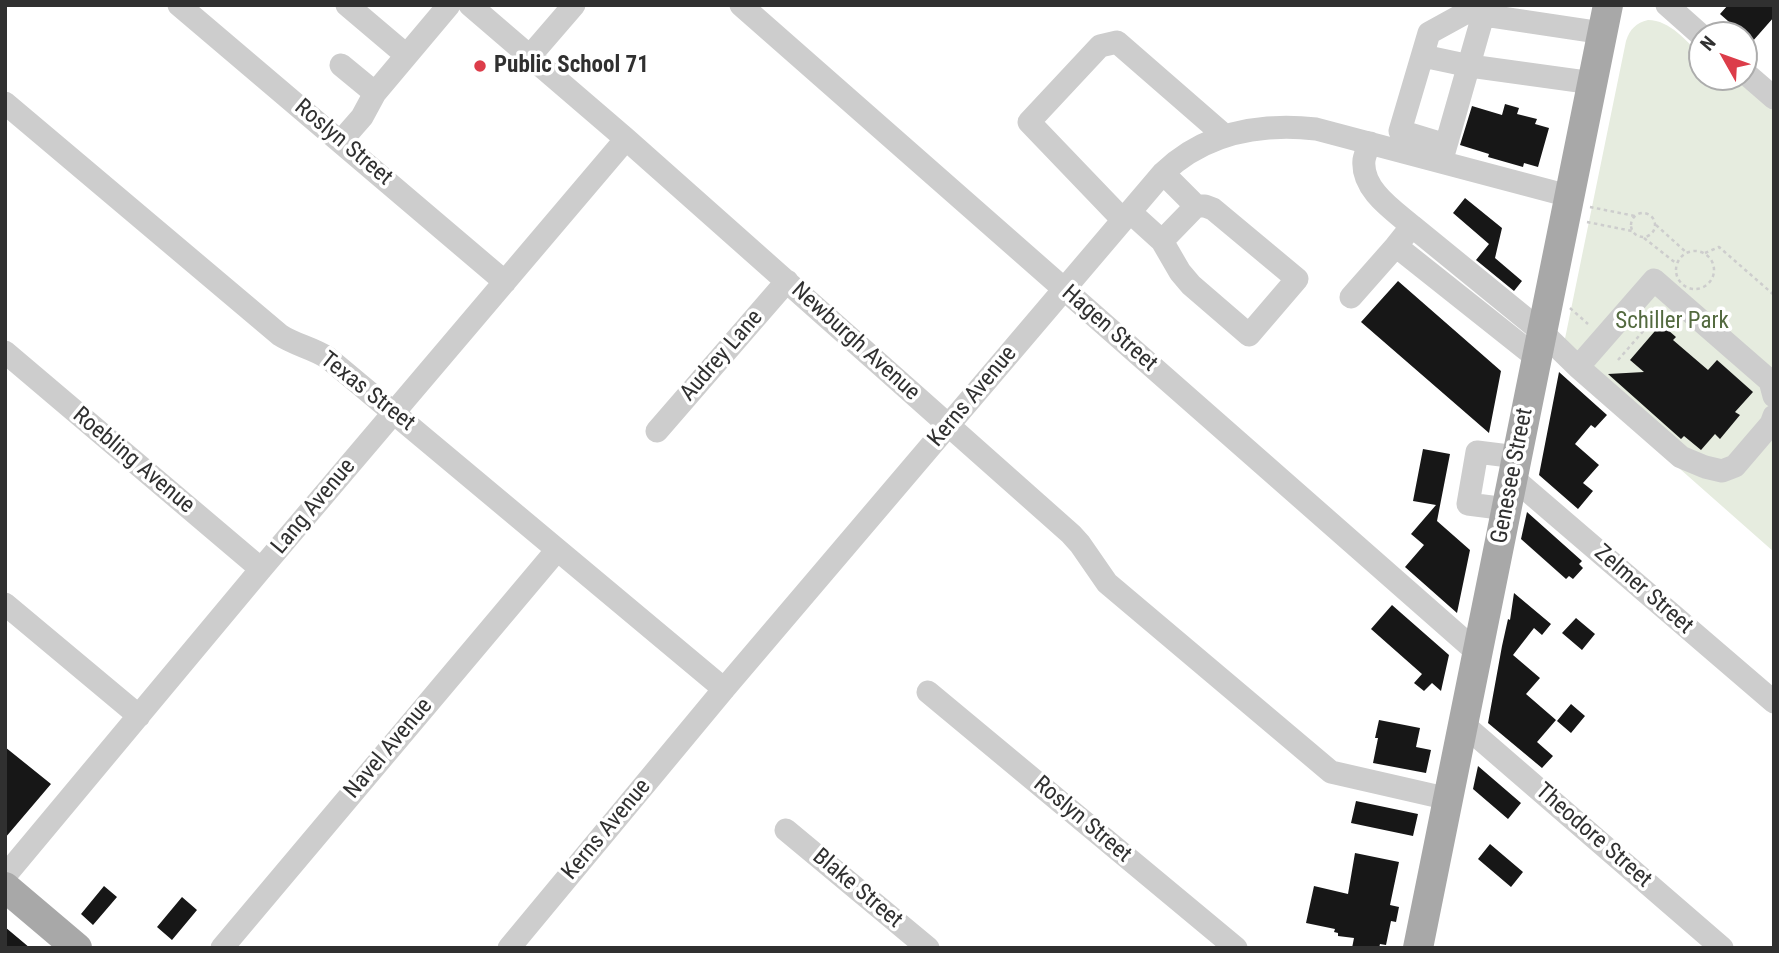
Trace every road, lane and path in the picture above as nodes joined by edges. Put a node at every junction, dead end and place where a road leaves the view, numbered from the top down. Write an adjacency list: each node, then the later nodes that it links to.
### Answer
1 (179, 5): 24 (street, Roslyn Street)
2 (347, 5): 11 (street)
3 (449, 5): 11 (street)
4 (470, 5): 12 (street, Newburgh Avenue)
5 (574, 5): 12 (street)
6 (741, 5): 44 (street, Hagen Street)
7 (1667, 5): 10 (street)
8 (1483, 9): 9 (street); 13 (street); 15 (street)
9 (1605, 19): 16 (main road, Genesee Street)
10 (1688, 24)
11 (406, 55): 18 (street)
12 (530, 56): 22 (street, Newburgh Avenue)
13 (1423, 56): 15 (street); 23 (street)
14 (341, 65): 18 (street)
15 (1470, 66): 16 (street); 26 (street)
16 (1593, 83): 28 (main road, Genesee Street)
17 (1758, 84): 19 (street)
18 (375, 93): 24 (street)
19 (1774, 97)
20 (5, 103): 57 (street, Texas Street)
21 (1225, 136): 25 (street, Kerns Avenue); 27 (street, Kerns Avenue); 30 (street)
22 (626, 139): 42 (street, Newburgh Avenue); 43 (street, Lang Avenue)
23 (1398, 141): 25 (street, Kerns Avenue); 26 (street, Kerns Avenue)
24 (341, 142): 43 (street, Roslyn Street)
25 (1370, 143): 34 (street)
26 (1444, 154): 28 (street, Kerns Avenue)
27 (1163, 173): 29 (street); 30 (street, Kerns Avenue)
28 (1580, 201): 31 (path); 52 (main road, Genesee Street)
29 (1196, 206): 37 (street); 37 (street)
30 (1127, 216): 37 (street); 44 (street, Kerns Avenue)
31 (1636, 216): 33 (path); 35 (path)
32 (1587, 222): 35 (path)
33 (1655, 224): 36 (path); 39 (path)
34 (1412, 226): 38 (street); 47 (street)
35 (1632, 231): 36 (path)
36 (1644, 237): 41 (path)
37 (1162, 241)
38 (1396, 246): 46 (street); 51 (street)
39 (1687, 253): 40 (path); 41 (path)
40 (1705, 254): 41 (path); 45 (path)
41 (1676, 264)
42 (787, 281): 59 (street, Newburgh Avenue); 60 (street, Audrey Lane)
43 (505, 282): 57 (street, Lang Avenue)
44 (1064, 289): 59 (street, Kerns Avenue); 66 (street, Hagen Street)
45 (1774, 295)
46 (1351, 297)
47 (1506, 302): 51 (street); 52 (street)
48 (1570, 308): 50 (path)
49 (1659, 314): 54 (path)
50 (1589, 324)
51 (1499, 329): 52 (street)
52 (1539, 345): 55 (street); 61 (main road, Genesee Street)
53 (5, 352): 64 (street, Roebling Avenue)
54 (1618, 360)
55 (1578, 367): 56 (street); 58 (street)
56 (1774, 396)
57 (394, 413): 63 (street, Texas Street); 64 (street, Lang Avenue)
58 (1774, 416)
59 (949, 425): 67 (street, Kerns Avenue); 72 (street, Newburgh Avenue)
60 (657, 431)
61 (1515, 467): 62 (main road, Genesee Street); 62 (street); 69 (street, Zelmer Street)
62 (1507, 509): 66 (main road, Genesee Street)
63 (556, 550): 67 (street, Texas Street); 78 (street, Navel Avenue)
64 (261, 569): 70 (street, Lang Avenue)
65 (5, 604): 70 (street)
66 (1478, 653): 71 (main road, Genesee Street)
67 (724, 689): 79 (street, Kerns Avenue)
68 (928, 692): 81 (street, Roslyn Street)
69 (1774, 702)
70 (139, 716): 74 (street, Lang Avenue)
71 (1463, 724): 72 (main road, Genesee Street); 82 (street, Theodore Street)
72 (1449, 799): 76 (main road, Genesee Street)
73 (786, 830): 80 (street, Blake Street)
74 (5, 876)
75 (5, 887): 77 (main road)
76 (1425, 943)
77 (77, 948)
78 (222, 948)
79 (509, 948)
80 (928, 948)
81 (1236, 948)
82 (1722, 948)

